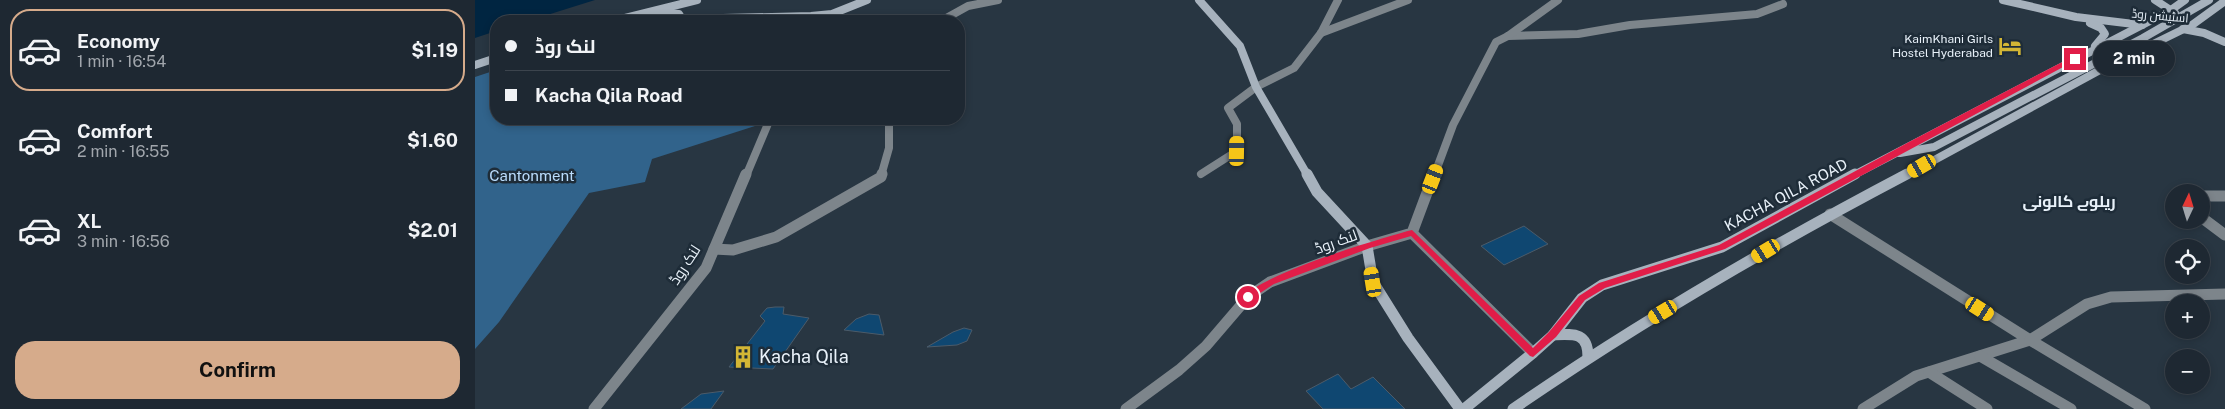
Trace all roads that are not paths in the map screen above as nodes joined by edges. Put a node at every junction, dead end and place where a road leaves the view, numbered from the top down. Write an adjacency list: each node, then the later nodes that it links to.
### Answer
1 (697, 0): 17 (street)
2 (867, 0): 16 (street)
3 (998, 0): 21 (street)
4 (1199, 0): 34 (street)
5 (1338, 0): 25 (street)
6 (1408, 0): 25 (street)
7 (1559, 0): 26 (street)
8 (2003, 0): 22 (street, اسٹیشن روڈ)
9 (2020, 0): 23 (street, اسٹیشن روڈ)
10 (2155, 0): 15 (street)
11 (2185, 0): 15 (street, KACHA QILA ROAD)
12 (2209, 0): 37 (street)
13 (2225, 1): 24 (street)
14 (1783, 4): 26 (street)
15 (2171, 10): 23 (street, KACHA QILA ROAD); 24 (street)
16 (832, 14): 20 (street)
17 (637, 15)
18 (656, 15): 19 (street)
19 (680, 15)
20 (818, 15)
21 (948, 15)
22 (2076, 17): 23 (street, اسٹیشن روڈ); 29 (street)
23 (2145, 23): 24 (street, اسٹیشن روڈ); 29 (street, KACHA QILA ROAD)
24 (2188, 27): 27 (street, اسٹیشن روڈ); 28 (street, اسٹیشن روڈ); 39 (street)
25 (1321, 33): 34 (street)
26 (1508, 36): 45 (street)
27 (2225, 37)
28 (2225, 42)
29 (2091, 50): 38 (street, KACHA QILA ROAD)
30 (490, 60): 31 (street)
31 (475, 65)
32 (490, 68): 33 (street)
33 (475, 72)
34 (1256, 87): 40 (street); 47 (street)
35 (767, 125): 48 (street, لنک روڈ)
36 (890, 125): 48 (street)
37 (1935, 147): 38 (street); 39 (street)
38 (1892, 154): 50 (street, KACHA QILA ROAD)
39 (1922, 166): 43 (street)
40 (1201, 174)
41 (2210, 196): 42 (street)
42 (2225, 196)
43 (1830, 214): 51 (street); 54 (street)
44 (2210, 224): 46 (street)
45 (1412, 233): 47 (street, لنک روڈ); 52 (street)
46 (2225, 236)
47 (1367, 246): 57 (street, لنک روڈ); 58 (street)
48 (714, 249): 56 (street, لنک روڈ)
49 (2225, 294): 51 (street)
50 (1553, 335): 52 (street, KACHA QILA ROAD); 54 (street)
51 (2030, 340): 53 (street); 64 (street)
52 (1533, 353): 59 (street, KACHA QILA ROAD)
53 (1980, 356): 55 (street); 63 (street)
54 (1588, 357): 60 (street)
55 (1929, 372): 61 (street); 62 (street)
56 (594, 409)
57 (1126, 409)
58 (1460, 409)
59 (1464, 409)
60 (1513, 409)
61 (1863, 409)
62 (1987, 409)
63 (2071, 409)
64 (2145, 409)

